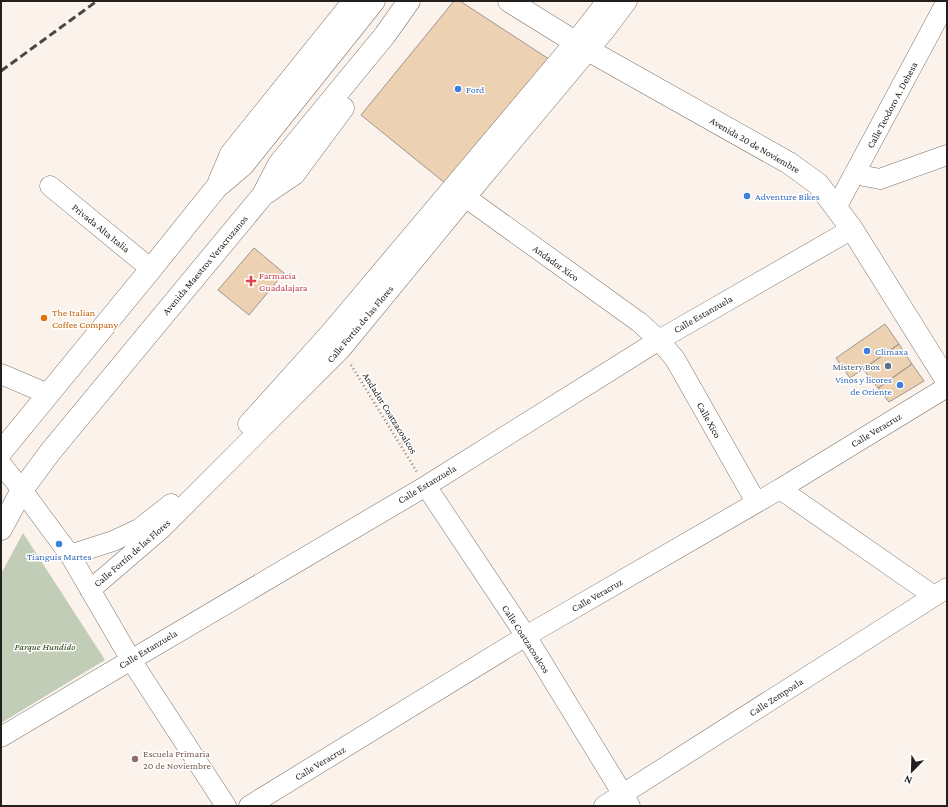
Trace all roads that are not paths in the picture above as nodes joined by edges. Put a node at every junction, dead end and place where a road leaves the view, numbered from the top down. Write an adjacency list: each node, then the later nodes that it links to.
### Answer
1 (354, 1): 12 (main road)
2 (374, 1): 12 (main road)
3 (409, 1): 14 (main road, Avenida Maestros Veracruzanos)
4 (424, 1): 14 (main road)
5 (509, 1): 8 (main road, Avenida 20 de Noviembre)
6 (620, 2): 8 (street, Calle Fortín de las Flores)
7 (947, 2): 10 (street, Calle Teodoro A. Dehesa)
8 (581, 46): 13 (street, Calle Fortín de las Flores); 15 (main road, Avenida 20 de Noviembre)
9 (947, 155): 10 (street)
10 (854, 174): 15 (street, Calle Teodoro A. Dehesa)
11 (50, 186): 17 (street, Privada Alta Italia)
12 (216, 188): 17 (main road)
13 (458, 193): 18 (street, Andador Xico); 30 (street, Calle Fortín de las Flores); 31 (street, Calle Fortín de las Flores)
14 (263, 195): 27 (main road, Avenida Maestros Veracruzanos)
15 (836, 208): 16 (main road, Avenida 20 de Noviembre)
16 (852, 228): 18 (street, Calle Estanzuela); 20 (main road, Avenida 20 de Noviembre)
17 (151, 269): 22 (main road)
18 (659, 340): 25 (street, Calle Estanzuela); 28 (street, Calle Xico)
19 (1, 374): 22 (street)
20 (947, 380)
21 (947, 387): 26 (street, Calle Veracruz)
22 (48, 394): 23 (main road)
23 (1, 452)
24 (1, 464): 27 (street)
25 (426, 486): 33 (street, Calle Coatzacoalcos); 34 (street, Calle Estanzuela)
26 (780, 489): 28 (street, Calle Veracruz); 32 (street)
27 (22, 490): 29 (main road, Avenida Maestros Veracruzanos); 30 (street)
28 (756, 502): 33 (street, Calle Veracruz)
29 (1, 529)
30 (70, 554): 31 (street)
31 (90, 590): 34 (street)
32 (940, 592): 36 (street, Calle Zempoala)
33 (526, 636): 36 (street, Calle Coatzacoalcos); 38 (street, Calle Veracruz)
34 (130, 660): 35 (street, Calle Estanzuela); 37 (street)
35 (1, 738)
36 (627, 800): 39 (street, Calle Zempoala)
37 (226, 806)
38 (249, 806)
39 (604, 806)

